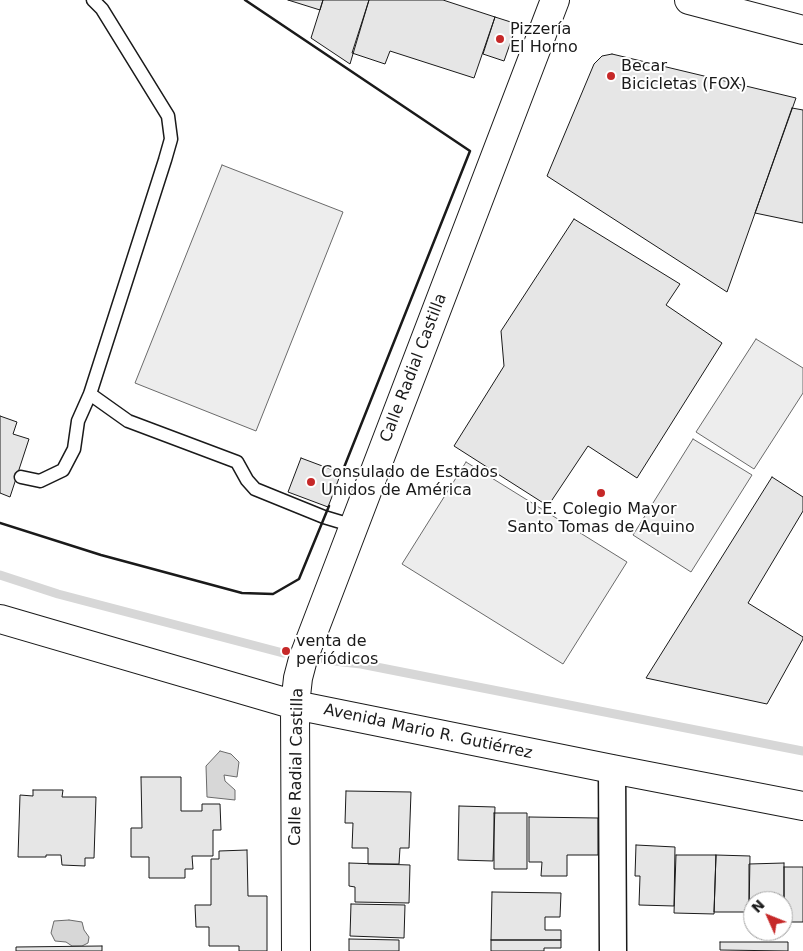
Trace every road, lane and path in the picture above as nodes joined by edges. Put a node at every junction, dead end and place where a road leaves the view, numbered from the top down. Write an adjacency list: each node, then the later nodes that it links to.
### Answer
1 (93, 0): 5 (lane)
2 (554, 0): 7 (street, Calle Radial Castilla)
3 (689, 0): 4 (street)
4 (803, 30)
5 (90, 394): 6 (lane); 7 (lane)
6 (22, 478)
7 (354, 526): 9 (street, Calle Radial Castilla)
8 (0, 620): 9 (street, Avenida Mario R. Gutiérrez)
9 (296, 691): 10 (street, Avenida Mario R. Gutiérrez); 12 (street, Calle Radial Castilla)
10 (612, 769): 11 (street, Avenida Mario R. Gutiérrez); 13 (street)
11 (803, 806)
12 (296, 951)
13 (613, 951)

